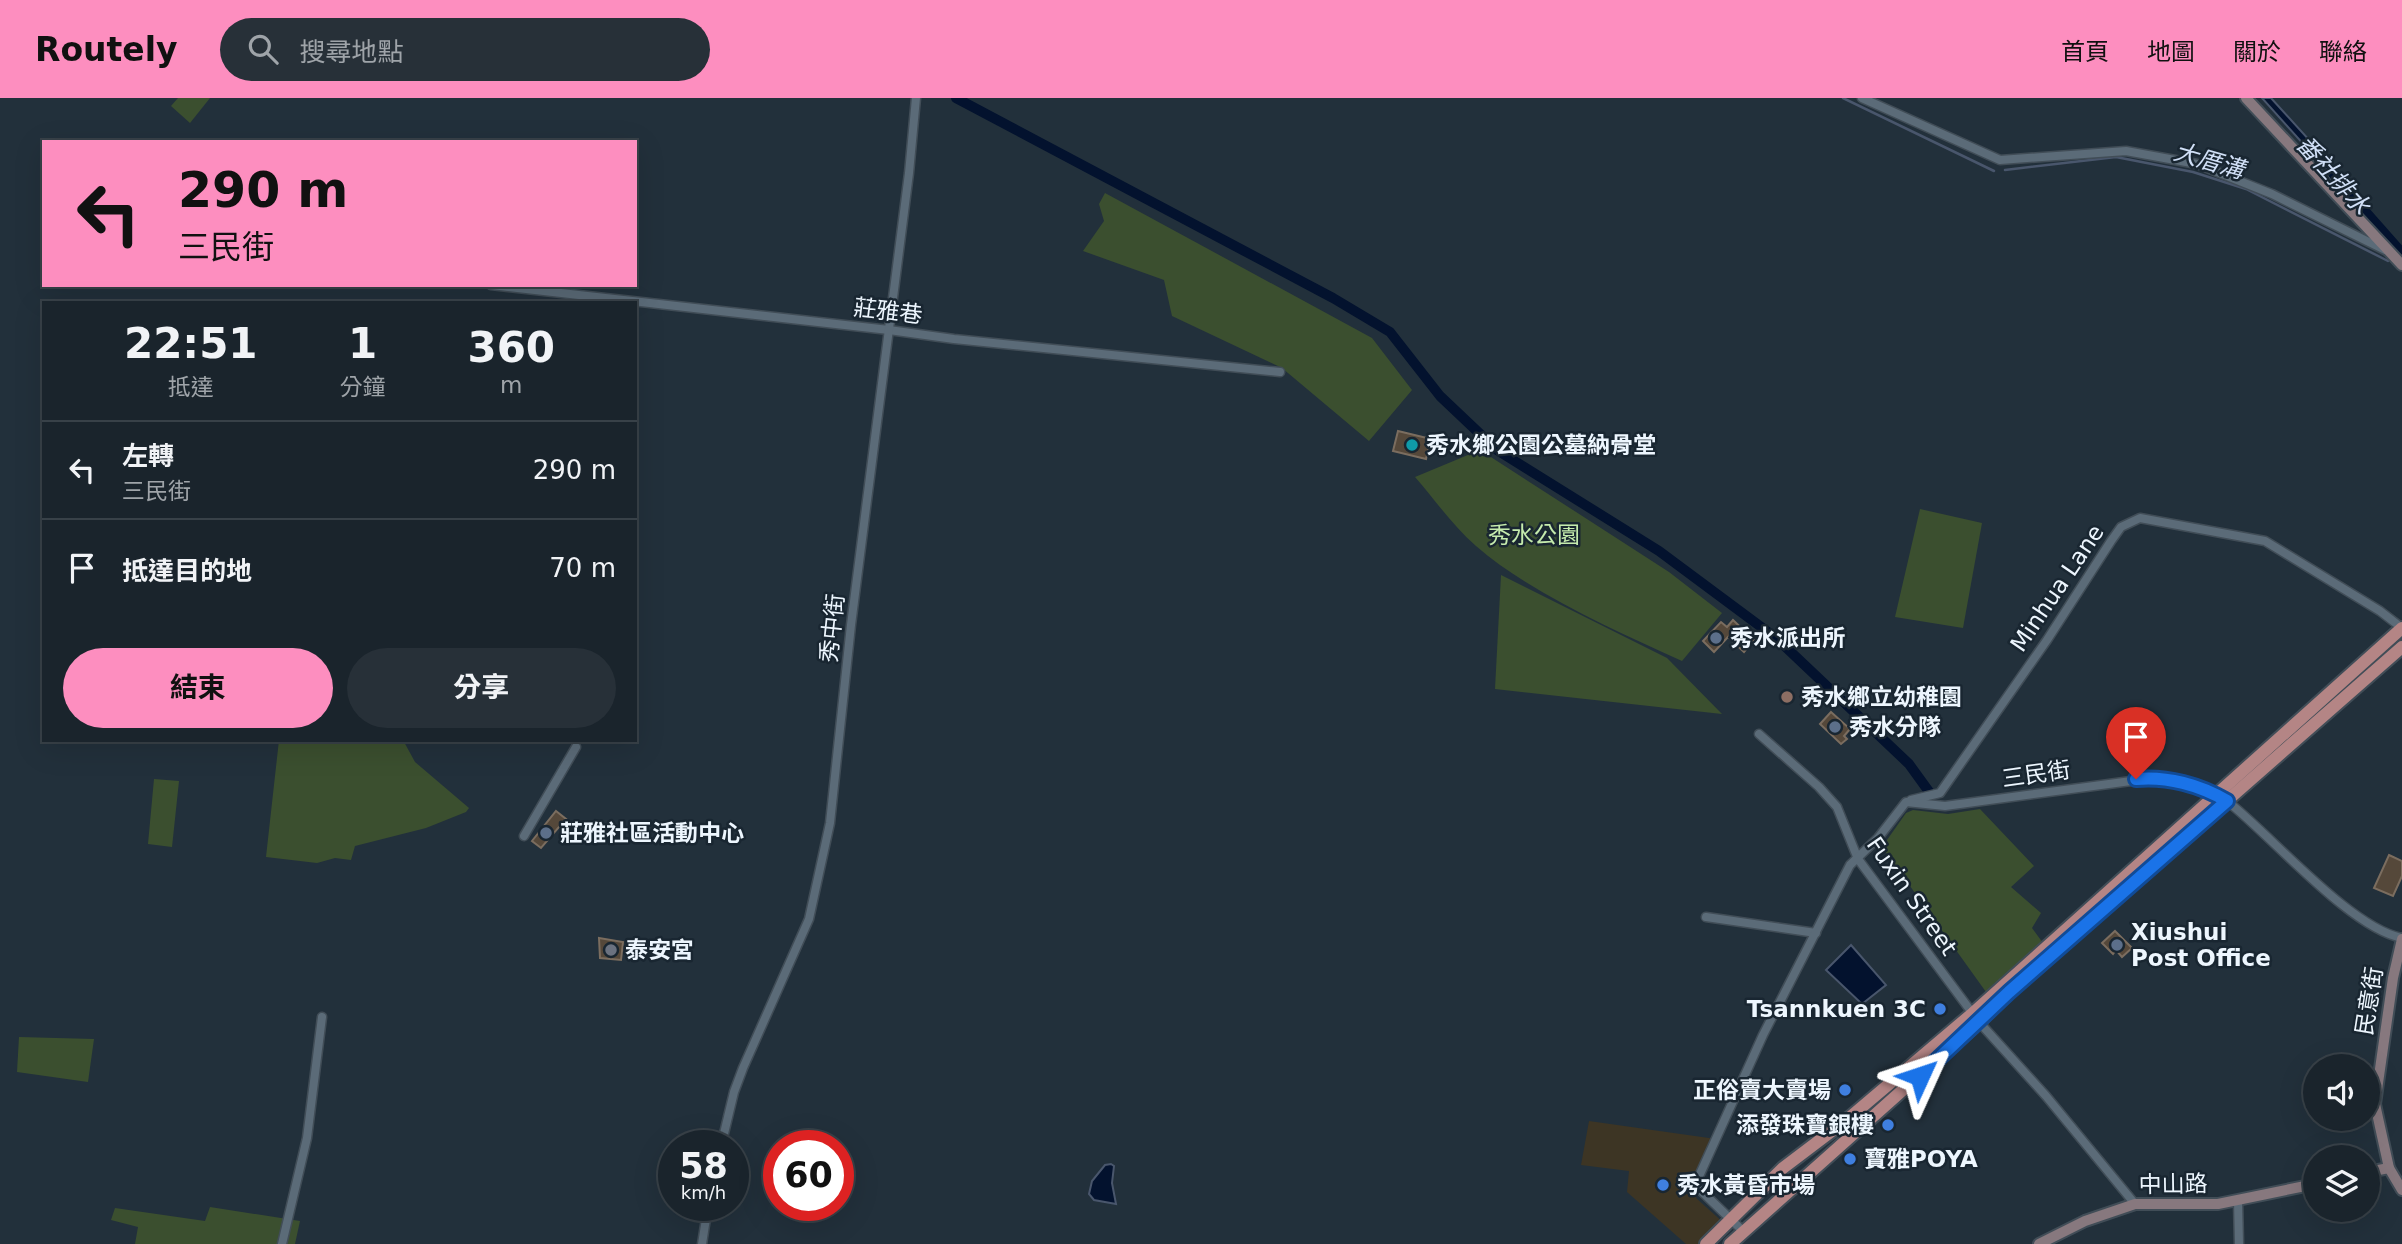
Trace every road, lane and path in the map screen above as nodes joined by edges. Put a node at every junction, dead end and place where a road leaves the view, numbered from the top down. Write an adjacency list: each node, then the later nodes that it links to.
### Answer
1 (916, 98): 9 (street, 秀中街)
2 (1862, 98): 4 (street)
3 (2246, 98): 4 (street)
4 (2391, 253): 5 (street)
5 (2402, 265)
6 (509, 287): 7 (street, 莊雅巷)
7 (633, 301)
8 (637, 302): 9 (street, 莊雅巷)
9 (889, 330): 10 (street, 莊雅巷); 25 (street, 秀中街)
10 (1280, 372)
11 (2402, 628): 15 (main road); 17 (street, Minhua Lane)
12 (2402, 647): 16 (main road)
13 (1759, 734): 19 (street, Fuxin Street)
14 (576, 747): 18 (street)
15 (2215, 793): 16 (street, 三民街); 17 (street, 三民街); 24 (main road)
16 (2227, 801): 22 (street, 三民街); 24 (main road)
17 (1906, 802): 19 (street)
18 (524, 836)
19 (1858, 859): 21 (street); 24 (street, Fuxin Street)
20 (1706, 917): 21 (street)
21 (1815, 933): 33 (street)
22 (2402, 938): 26 (street, 民意街)
23 (322, 1017): 35 (street)
24 (1977, 1018): 31 (street, Fuxin Street); 33 (main road); 34 (main road)
25 (725, 1130)
26 (2389, 1168): 27 (street); 29 (street, 民意街)
27 (2380, 1170)
28 (2303, 1187): 30 (street, 中山路)
29 (2402, 1190)
30 (2238, 1201): 31 (street, 中山路); 40 (street)
31 (2135, 1204): 39 (street, 中山路)
32 (706, 1221): 36 (street)
33 (1731, 1221): 34 (street); 37 (main road)
34 (1744, 1232): 38 (main road)
35 (282, 1244)
36 (702, 1244)
37 (1706, 1244)
38 (1730, 1244)
39 (2039, 1244)
40 (2239, 1244)

